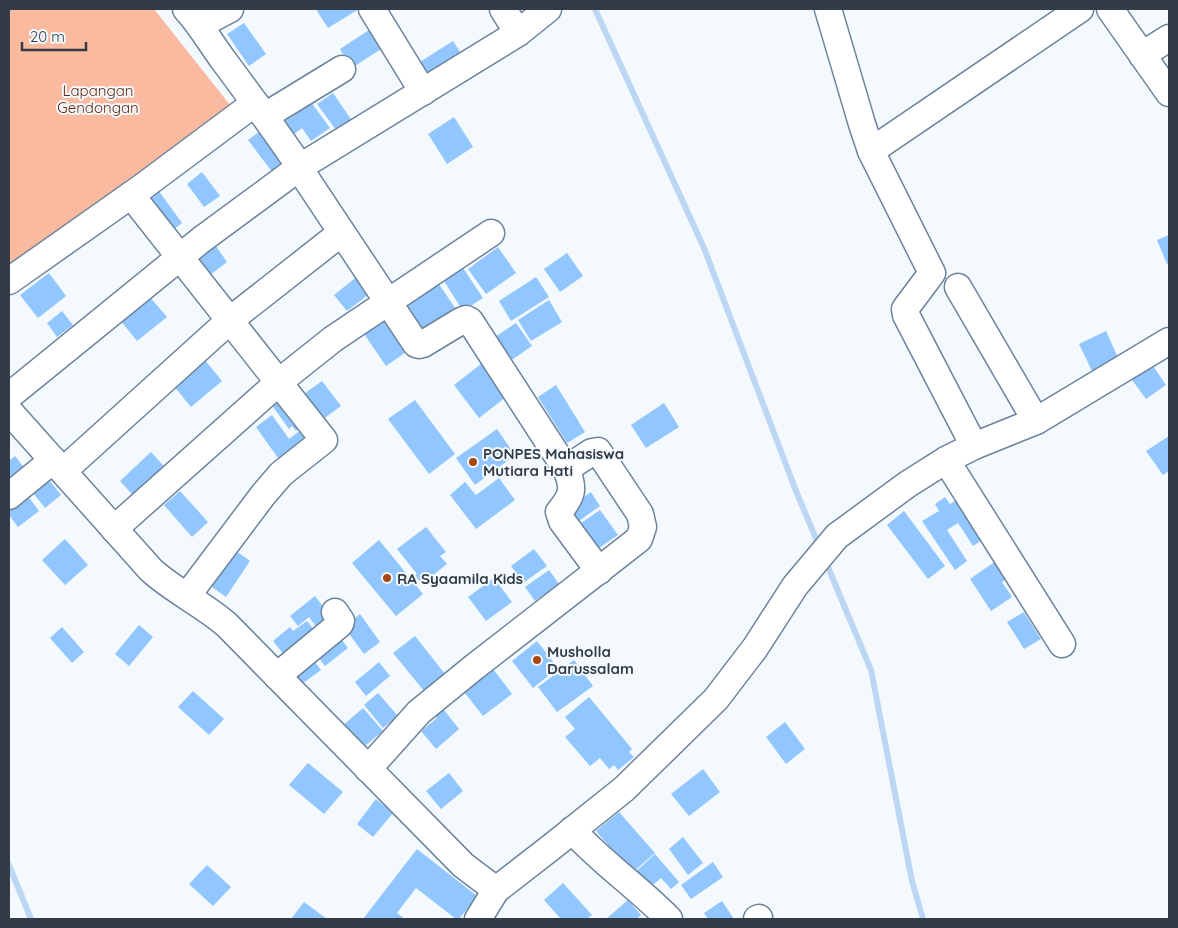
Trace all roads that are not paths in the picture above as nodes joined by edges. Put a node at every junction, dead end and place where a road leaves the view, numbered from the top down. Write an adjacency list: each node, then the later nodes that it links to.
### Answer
1 (230, 9): 8 (street)
2 (372, 9): 13 (street)
3 (503, 9): 9 (street)
4 (548, 9): 9 (street)
5 (828, 9): 16 (street)
6 (1080, 9): 16 (street)
7 (1110, 9): 11 (street)
8 (193, 17): 15 (street)
9 (518, 33): 13 (street)
10 (1169, 38): 11 (street)
11 (1142, 55): 14 (street)
12 (342, 70): 15 (street)
13 (423, 92): 17 (street)
14 (1169, 94)
15 (260, 110): 17 (street); 18 (street)
16 (871, 151): 31 (street)
17 (300, 168): 19 (street); 21 (street)
18 (131, 195): 21 (street); 22 (street)
19 (342, 233): 24 (street); 25 (street)
20 (491, 233): 24 (street)
21 (180, 257): 25 (street); 28 (street)
22 (9, 282)
23 (958, 288): 30 (street)
24 (389, 301): 27 (street); 34 (street)
25 (229, 321): 27 (street); 33 (street)
26 (1169, 341): 30 (street)
27 (279, 382): 36 (street); 38 (street)
28 (9, 396)
29 (9, 411): 33 (street)
30 (1036, 421): 31 (street)
31 (974, 446): 32 (street)
32 (946, 460): 40 (street); 43 (street)
33 (58, 466): 35 (street); 36 (street)
34 (566, 469): 37 (street); 37 (street)
35 (9, 496)
36 (114, 529): 38 (street)
37 (599, 571): 42 (street)
38 (187, 596): 41 (street)
39 (336, 612): 41 (street)
40 (1062, 644)
41 (277, 676): 42 (street)
42 (368, 769): 44 (street)
43 (572, 830): 44 (street); 46 (street)
44 (496, 890): 45 (street)
45 (478, 919)
46 (669, 919)

